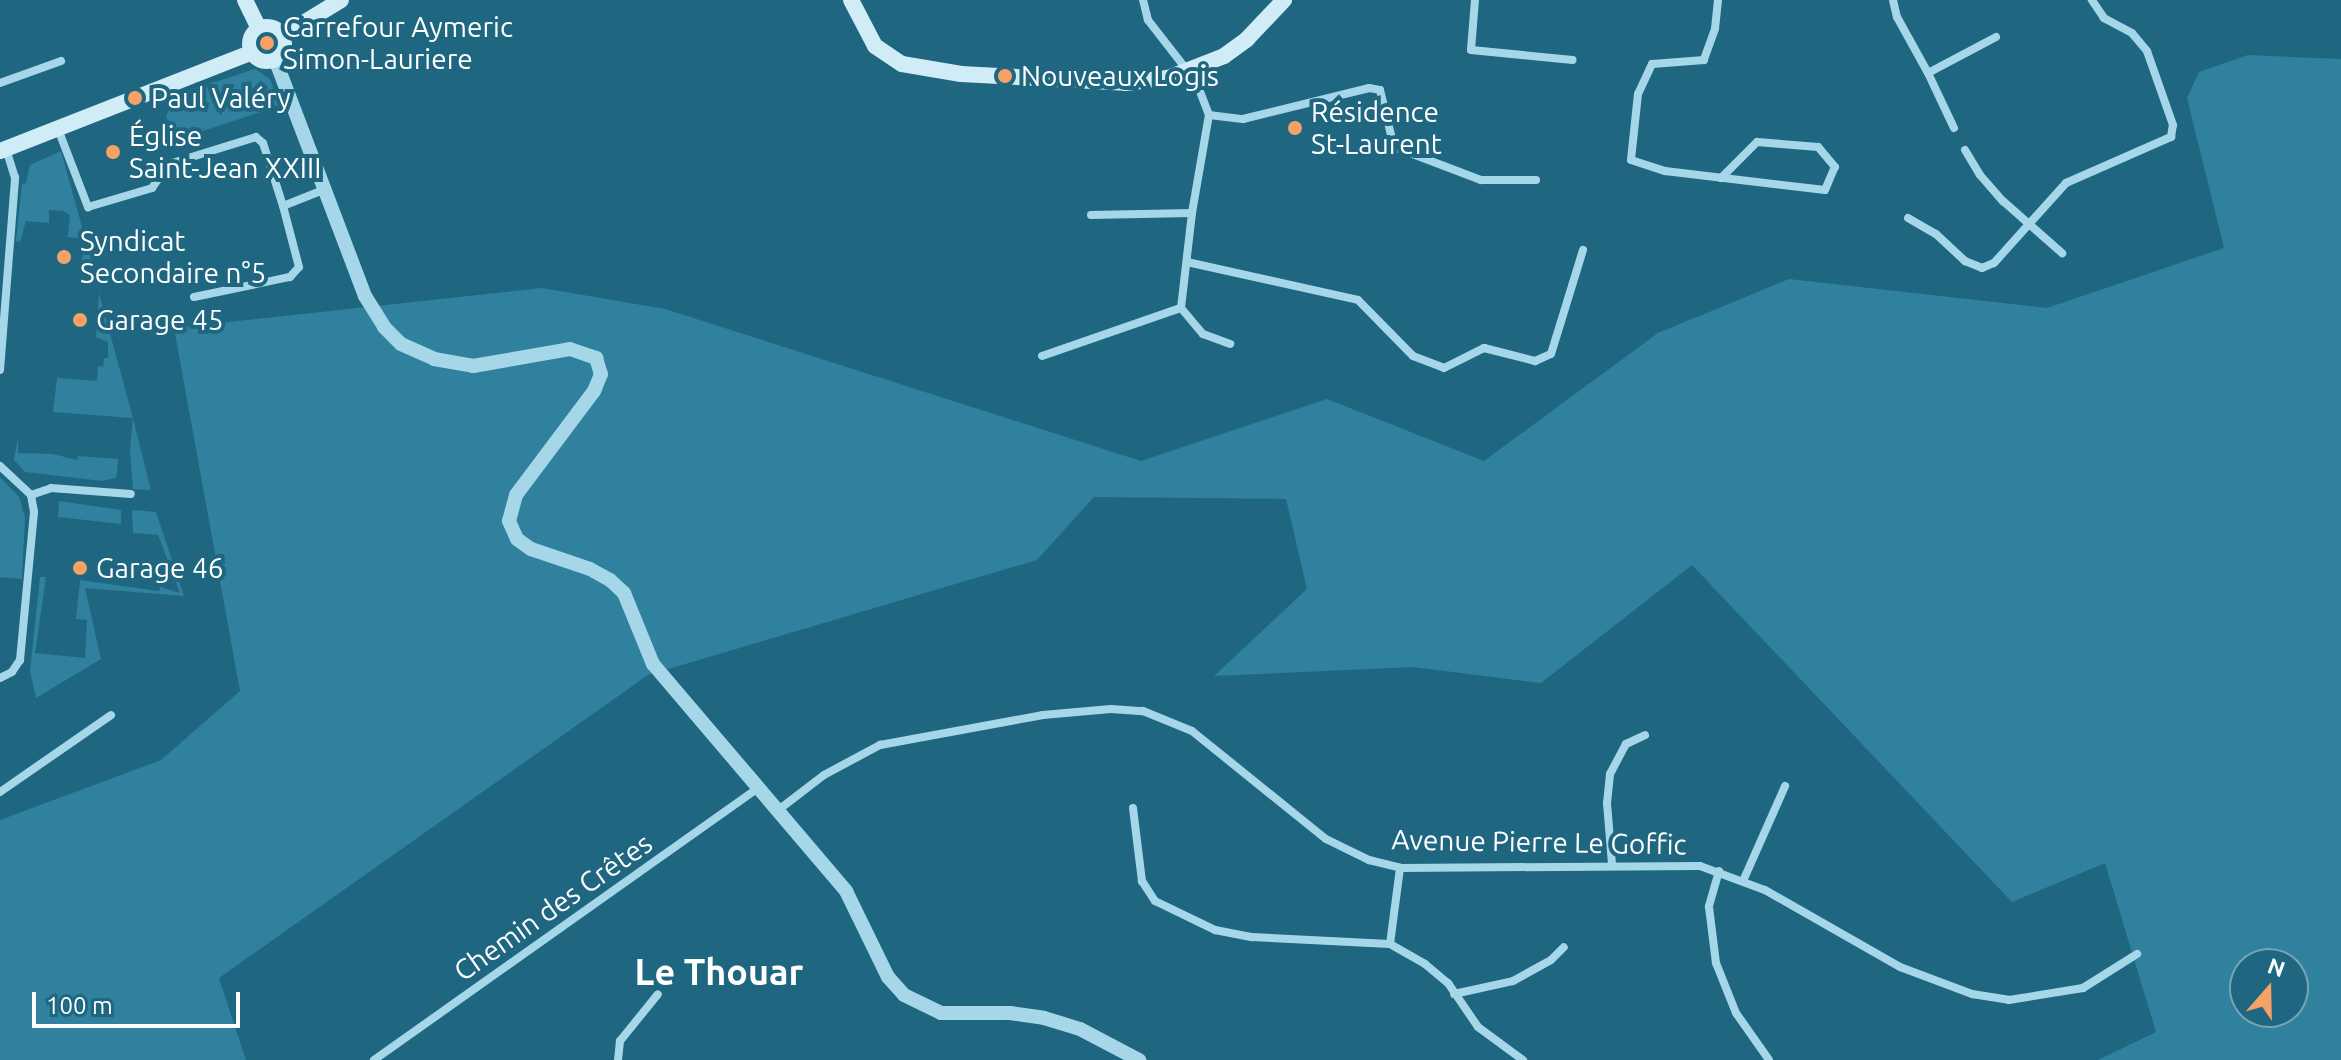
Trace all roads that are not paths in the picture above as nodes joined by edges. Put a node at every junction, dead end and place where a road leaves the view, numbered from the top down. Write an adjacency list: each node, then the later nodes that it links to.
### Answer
1 (245, 0): 10 (main road)
2 (341, 0): 11 (main road)
3 (851, 0): 17 (main road)
4 (1143, 0): 17 (street)
5 (1284, 0): 17 (main road)
6 (1475, 0): 15 (street)
7 (1718, 0): 25 (street)
8 (1893, 0): 18 (street)
9 (2092, 0): 32 (street)
10 (259, 29): 11 (main road); 13 (main road)
11 (282, 36): 14 (main road)
12 (1996, 37): 18 (street)
13 (252, 52): 14 (main road); 22 (main road)
14 (275, 59): 27 (street)
15 (1573, 60)
16 (61, 61): 19 (street)
17 (1187, 73): 20 (street)
18 (1928, 73): 21 (street)
19 (0, 83)
20 (1209, 115): 26 (street); 29 (street)
21 (1954, 128)
22 (58, 129): 23 (main road); 28 (street)
23 (3, 150): 40 (street)
24 (1965, 150): 32 (street)
25 (1721, 178): 25 (street)
26 (1536, 180)
27 (326, 189): 28 (street); 48 (street)
28 (283, 206): 36 (street)
29 (1192, 213): 30 (street); 35 (street)
30 (1091, 215)
31 (1908, 218): 32 (street)
32 (2028, 225): 34 (street)
33 (1583, 250): 35 (street)
34 (2062, 253)
35 (1187, 262): 37 (street)
36 (194, 297)
37 (1181, 308): 38 (street); 39 (street)
38 (1230, 344)
39 (1042, 356)
40 (0, 370)
41 (1, 467): 43 (street)
42 (131, 494): 43 (street)
43 (31, 495): 44 (street)
44 (0, 678)
45 (111, 715): 49 (street)
46 (1645, 735): 52 (street)
47 (1785, 786): 55 (street)
48 (757, 789): 51 (street); 61 (street, Chemin des Crêtes)
49 (0, 792)
50 (1133, 808): 56 (street)
51 (777, 811): 53 (street, Avenue Pierre Le Goffic); 63 (street)
52 (1612, 864): 53 (street, Avenue Pierre Le Goffic); 54 (street, Avenue Pierre Le Goffic)
53 (1400, 868): 56 (street)
54 (1719, 871): 55 (street, Avenue Pierre Le Goffic); 65 (street)
55 (1743, 881): 58 (street, Avenue Pierre Le Goffic)
56 (1390, 944): 60 (street)
57 (1564, 947): 60 (street)
58 (2137, 954)
59 (658, 994): 62 (street)
60 (1454, 994): 64 (street)
61 (374, 1060)
62 (618, 1060)
63 (1139, 1060)
64 (1523, 1060)
65 (1769, 1060)

